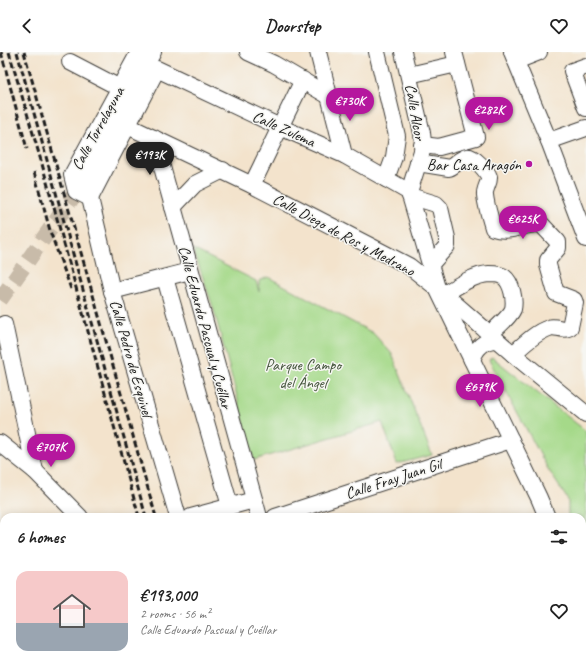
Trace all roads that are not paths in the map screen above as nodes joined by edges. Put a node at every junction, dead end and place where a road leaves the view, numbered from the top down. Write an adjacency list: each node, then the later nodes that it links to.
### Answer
1 (139, 52): 16 (street, Calle Torrelaguna)
2 (153, 52): 29 (street, Calle Torrelaguna)
3 (248, 52): 9 (street)
4 (318, 52): 17 (street)
5 (377, 52): 28 (street, Calle Alcor)
6 (403, 52): 14 (street, Calle Alcor)
7 (539, 52): 8 (street)
8 (514, 56): 23 (street)
9 (277, 58): 15 (street)
10 (455, 58): 14 (street, Calle Alcor); 24 (street)
11 (70, 62): 16 (street)
12 (157, 69): 19 (street, Calle Torrelaguna); 20 (street, Calle Zulema)
13 (579, 69): 18 (street)
14 (409, 75): 24 (street, Calle Alcor)
15 (303, 80): 17 (street); 20 (street)
16 (120, 88): 32 (street, Calle Torrelaguna)
17 (329, 96): 25 (street)
18 (586, 108)
19 (128, 126): 22 (street, Calle Diego de Ros y Medrano); 32 (street, Calle Torrelaguna)
20 (280, 127): 25 (street, Calle Zulema); 30 (street)
21 (586, 128): 23 (street)
22 (154, 138): 27 (street, Calle Diego de Ros y Medrano); 33 (street, Calle Eduardo Pascual y Cuéllar)
23 (549, 141): 34 (street)
24 (422, 145): 26 (street, Calle Alcor)
25 (344, 155): 28 (street, Calle Zulema)
26 (418, 163): 31 (street, Calle Alcor); 42 (street)
27 (223, 170): 30 (street, Calle Diego de Ros y Medrano); 33 (street)
28 (386, 179): 31 (street, Calle Zulema)
29 (82, 184)
30 (252, 185): 39 (street, Calle Diego de Ros y Medrano)
31 (410, 194): 35 (street); 35 (street, Calle Zulema)
32 (90, 198): 38 (street, Calle Pedro de Esquivel)
33 (173, 207): 36 (street, Calle Eduardo Pascual y Cuéllar)
34 (586, 239)
35 (430, 264): 39 (street)
36 (190, 271): 37 (street); 48 (street, Calle Eduardo Pascual y Cuéllar)
37 (165, 278): 38 (street); 49 (street, Calle Eduardo Pascual y Cuéllar)
38 (112, 291): 51 (street, Calle Pedro de Esquivel)
39 (440, 291): 41 (street); 41 (street); 43 (street, Calle Diego de Ros y Medrano)
40 (4, 324): 47 (street)
41 (493, 337): 42 (street); 43 (street)
42 (513, 354): 44 (street)
43 (472, 360): 45 (street, Calle Diego de Ros y Medrano)
44 (586, 414)
45 (511, 440): 54 (street, Calle Fray Juan Gil); 55 (street, Calle Diego de Ros y Medrano)
46 (0, 443): 47 (street)
47 (35, 471): 50 (street)
48 (254, 500): 49 (street); 53 (street, Calle Eduardo Pascual y Cuéllar)
49 (230, 506): 52 (street)
50 (76, 513)
51 (177, 513)
52 (205, 513)
53 (257, 513)
54 (287, 513)
55 (545, 513)

